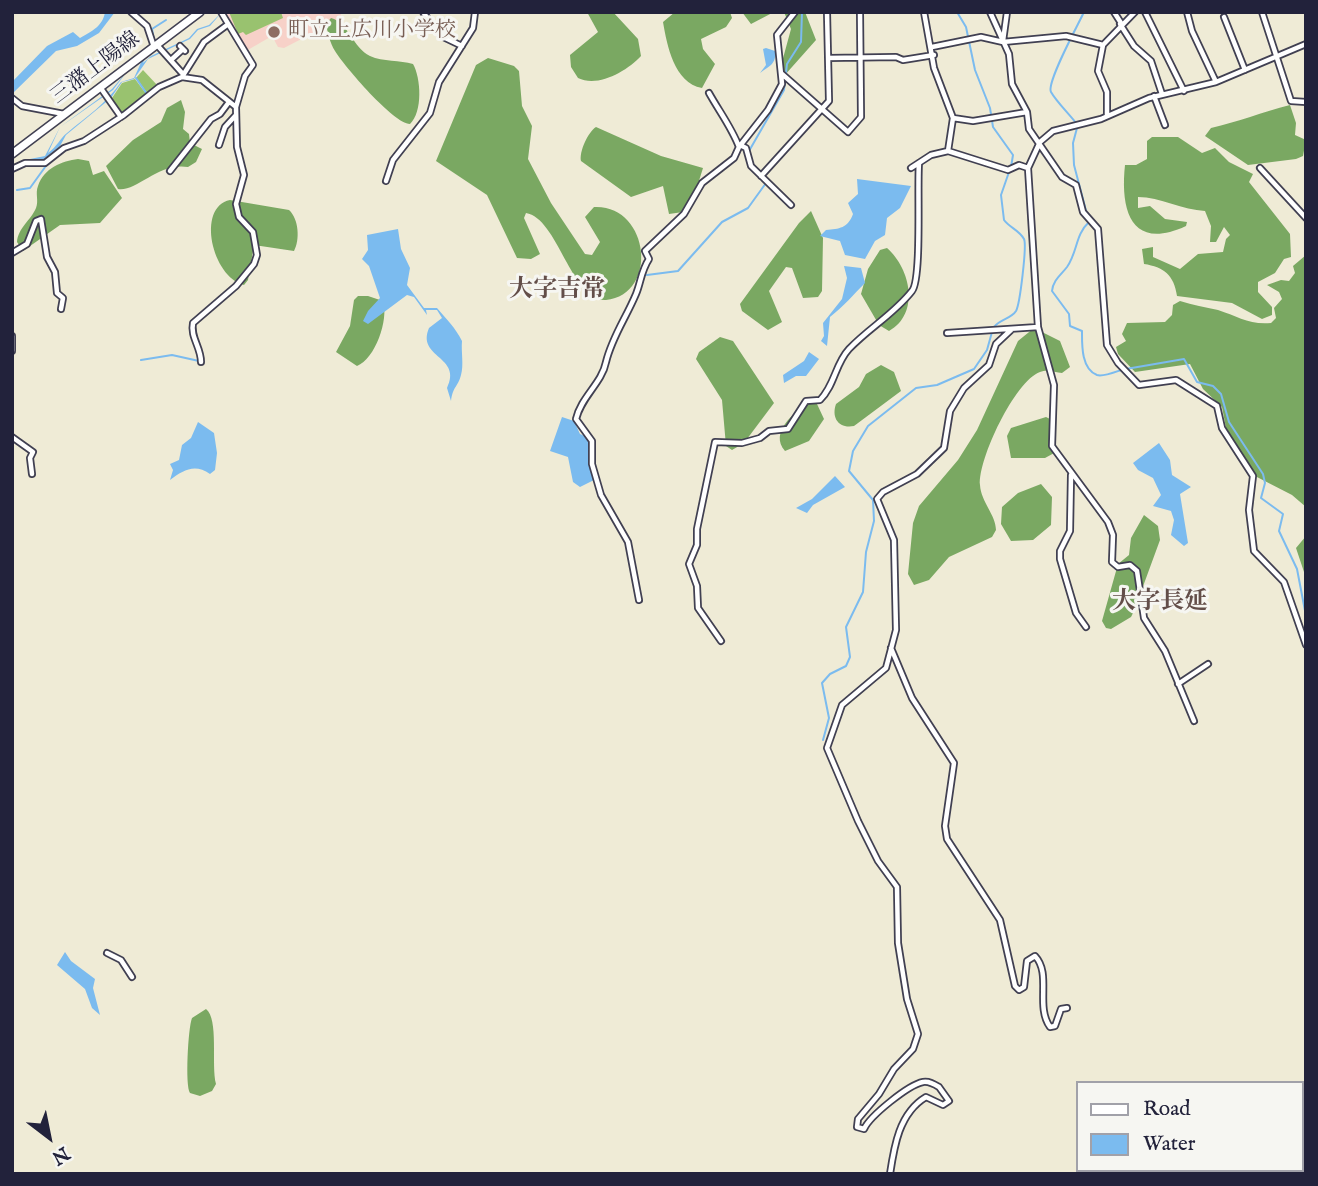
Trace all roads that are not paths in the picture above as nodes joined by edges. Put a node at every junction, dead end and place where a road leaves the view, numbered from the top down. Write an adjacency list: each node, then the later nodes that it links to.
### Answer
1 (131, 12): 26 (street)
2 (200, 12): 26 (main road, 三潴上陽線)
3 (221, 12): 19 (street)
4 (423, 12): 25 (street)
5 (475, 12): 25 (street)
6 (795, 12): 35 (street)
7 (827, 12): 32 (street)
8 (860, 12): 30 (street)
9 (924, 12): 27 (street)
10 (990, 12): 22 (street)
11 (1007, 12): 22 (street)
12 (1114, 12): 18 (street)
13 (1135, 12): 18 (street)
14 (1145, 12): 39 (street)
15 (1187, 12): 37 (street)
16 (1262, 12): 31 (street)
17 (1224, 17): 20 (street)
18 (1121, 24): 24 (street); 41 (street)
19 (227, 25): 36 (street); 48 (street)
20 (1227, 25): 21 (street); 34 (street)
21 (1219, 28)
22 (1003, 42): 24 (street); 27 (street); 47 (street)
23 (1306, 44): 31 (street)
24 (1103, 45): 49 (street)
25 (462, 46): 66 (street)
26 (158, 47): 33 (street); 38 (main road, 三潴上陽線)
27 (932, 47): 29 (street)
28 (182, 49): 33 (street)
29 (934, 55): 30 (street); 51 (street)
30 (860, 57): 32 (street); 46 (street)
31 (1276, 57): 34 (street); 44 (street)
32 (828, 58): 46 (street)
33 (171, 60): 36 (street)
34 (1245, 70): 37 (street)
35 (782, 74): 46 (street); 56 (street)
36 (182, 75): 45 (street); 50 (street)
37 (1216, 82): 39 (street)
38 (100, 87): 50 (street); 52 (main road, 三潴上陽線)
39 (1184, 91): 41 (street)
40 (709, 93): 56 (street)
41 (1162, 94): 42 (street)
42 (1154, 96): 49 (street); 53 (street)
43 (12, 97): 52 (street)
44 (1306, 102)
45 (228, 104): 48 (street); 64 (street)
46 (822, 109): 65 (street)
47 (1027, 112): 51 (street); 54 (street)
48 (236, 113): 55 (street); 76 (street)
49 (1107, 116): 54 (street)
50 (121, 117): 63 (street)
51 (953, 118): 57 (street)
52 (62, 119): 58 (main road, 三潴上陽線)
53 (1165, 125)
54 (1040, 142): 61 (street); 83 (street)
55 (219, 145)
56 (741, 147): 65 (street); 80 (street)
57 (948, 151): 59 (street); 61 (street)
58 (12, 154)
59 (919, 163): 60 (street); 82 (street)
60 (911, 168)
61 (1028, 168): 71 (street)
62 (1260, 168): 68 (street)
63 (12, 169)
64 (170, 171)
65 (761, 176): 67 (street)
66 (386, 181)
67 (791, 205)
68 (1306, 218)
69 (12, 253): 70 (street)
70 (61, 309)
71 (1038, 327): 72 (street); 79 (street)
72 (1012, 329): 73 (street); 84 (street)
73 (947, 333)
74 (12, 336): 75 (street)
75 (12, 351)
76 (201, 362)
77 (12, 436): 78 (street)
78 (32, 474)
79 (1071, 475): 81 (street); 86 (street)
80 (639, 600)
81 (1086, 627)
82 (721, 641)
83 (1306, 645)
84 (891, 647): 90 (street); 91 (street)
85 (1208, 664): 86 (street)
86 (1178, 684): 87 (street)
87 (1194, 722)
88 (107, 953): 89 (street)
89 (132, 977)
90 (1067, 1008)
91 (890, 1174)

